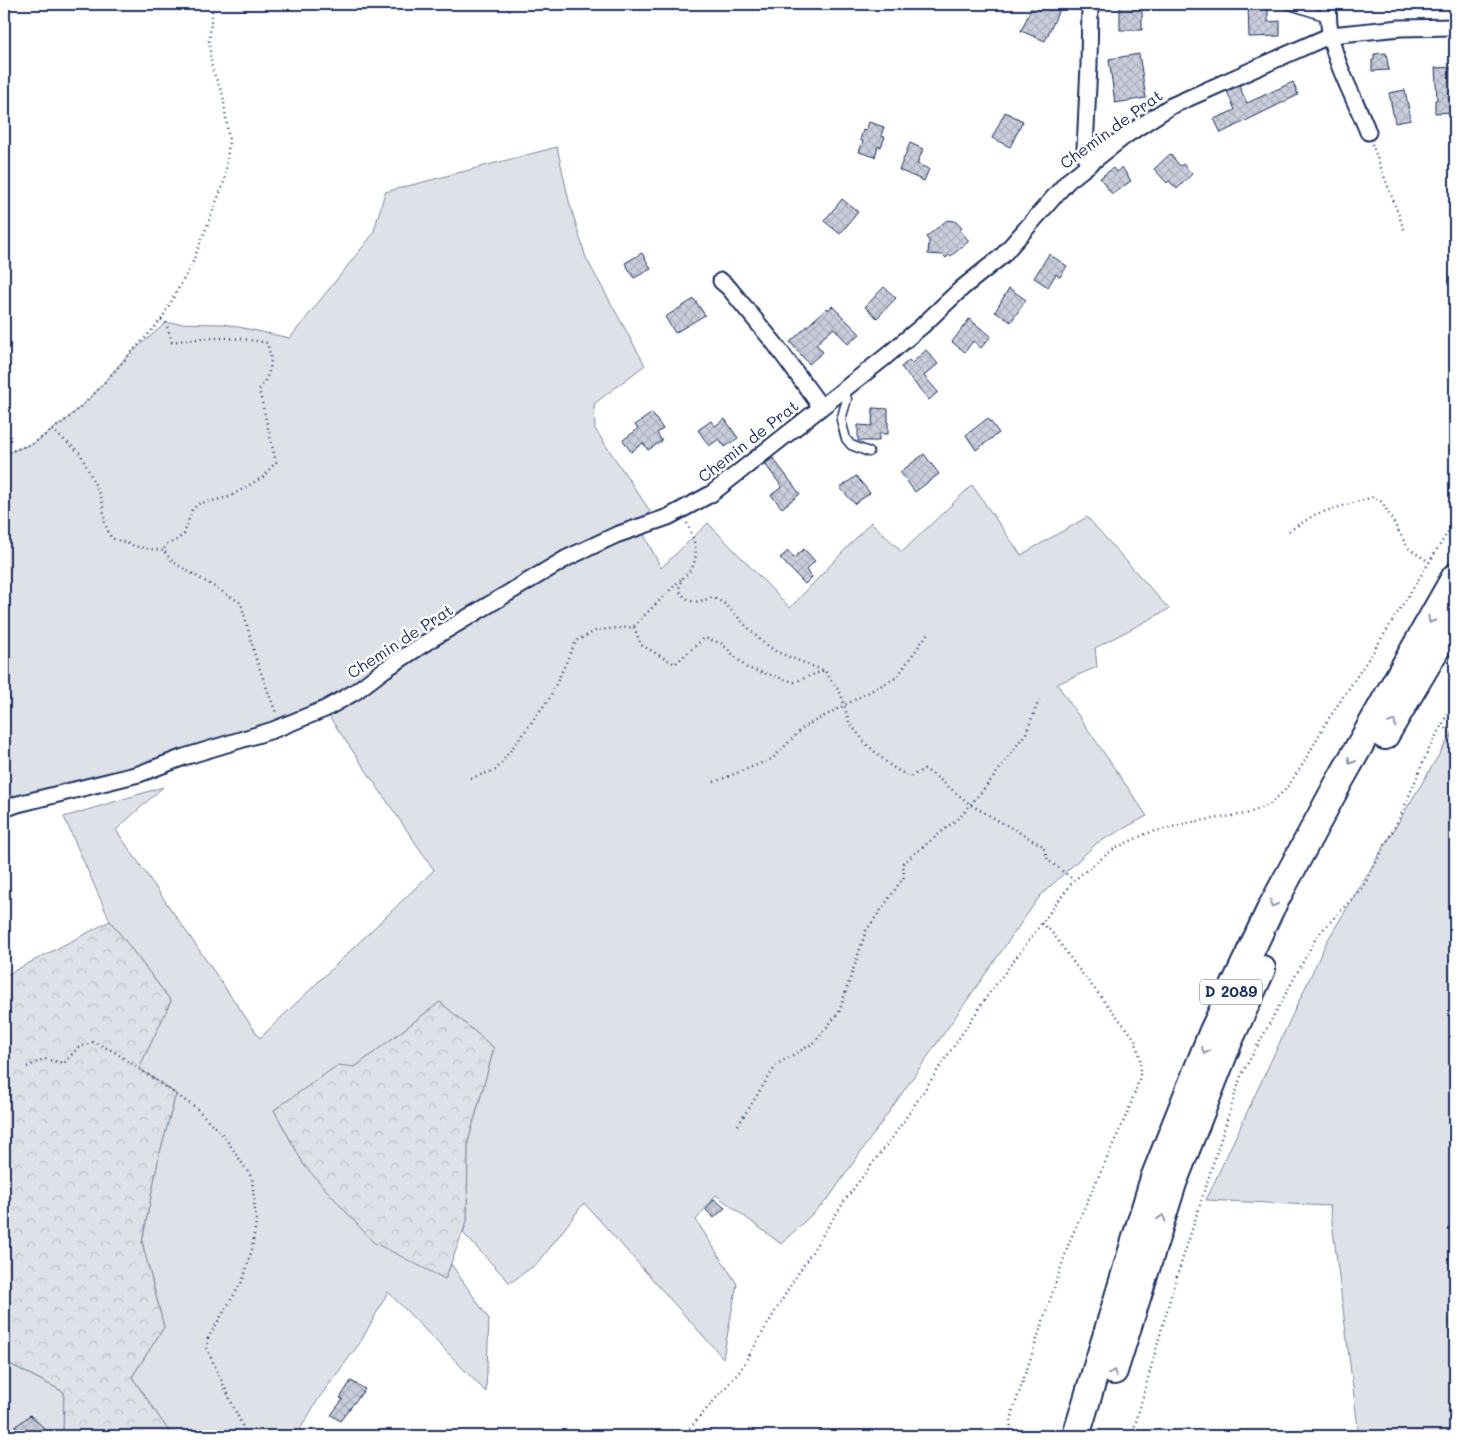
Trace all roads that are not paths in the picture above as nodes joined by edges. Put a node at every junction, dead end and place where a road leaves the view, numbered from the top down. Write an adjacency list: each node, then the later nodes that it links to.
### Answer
1 (1090, 4): 7 (street)
2 (1287, 4): 3 (lane)
3 (1328, 10): 5 (street)
4 (1455, 27): 5 (street, Chemin de Prat)
5 (1331, 35): 6 (street); 7 (street, Chemin de Prat)
6 (1368, 132)
7 (1087, 165): 9 (street, Chemin de Prat)
8 (721, 281): 10 (street)
9 (844, 390): 10 (street, Chemin de Prat); 11 (lane)
10 (821, 407): 14 (street, Chemin de Prat)
11 (869, 452)
12 (1455, 577): 15 (highway, D 2089, one-way to 15)
13 (1455, 617): 16 (highway, D 2089, one-way to 13)
14 (4, 809)
15 (1076, 1436)
16 (1095, 1436)

